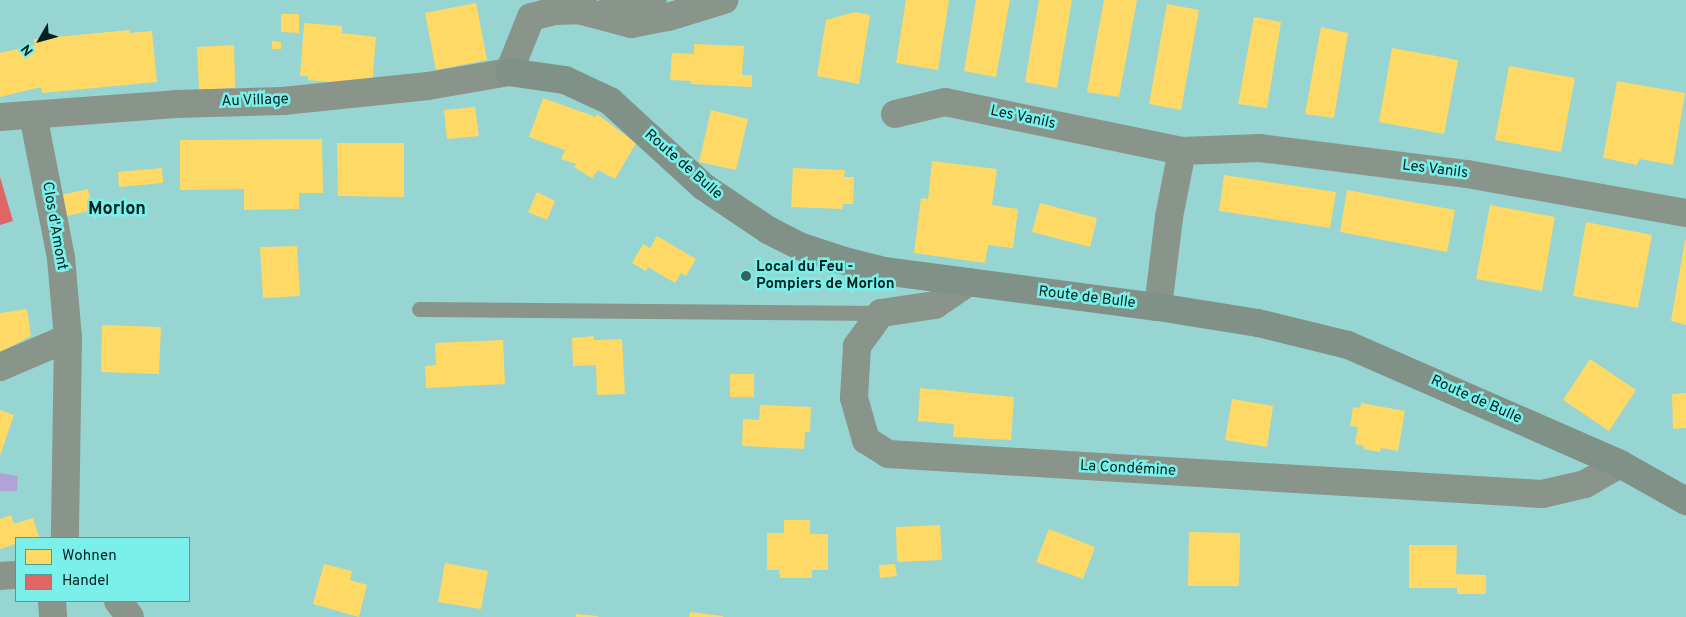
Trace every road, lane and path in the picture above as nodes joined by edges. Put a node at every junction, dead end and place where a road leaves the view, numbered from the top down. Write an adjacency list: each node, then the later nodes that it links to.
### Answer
1 (613, 0): 2 (street)
2 (653, 0)
3 (724, 0): 4 (street)
4 (536, 9): 5 (street)
5 (510, 72): 7 (street, Au Village); 11 (street, Route de Bulle)
6 (895, 114): 9 (street, Les Vanils)
7 (32, 115): 8 (street, Au Village); 15 (street, Clos d'Amont)
8 (0, 117)
9 (1182, 151): 10 (street, Les Vanils); 12 (street)
10 (1686, 213)
11 (969, 282): 12 (street, Route de Bulle); 14 (street)
12 (1158, 307): 17 (street, Route de Bulle)
13 (419, 309): 14 (lane)
14 (881, 313): 17 (street, La Condémine)
15 (68, 338): 16 (street); 19 (street, Clos d'Amont)
16 (0, 367)
17 (1620, 464): 18 (street, Route de Bulle)
18 (1686, 501)
19 (65, 537)
20 (15, 575): 21 (street)
21 (0, 576)
22 (52, 602): 24 (street)
23 (119, 602): 25 (street)
24 (53, 617)
25 (130, 617)

